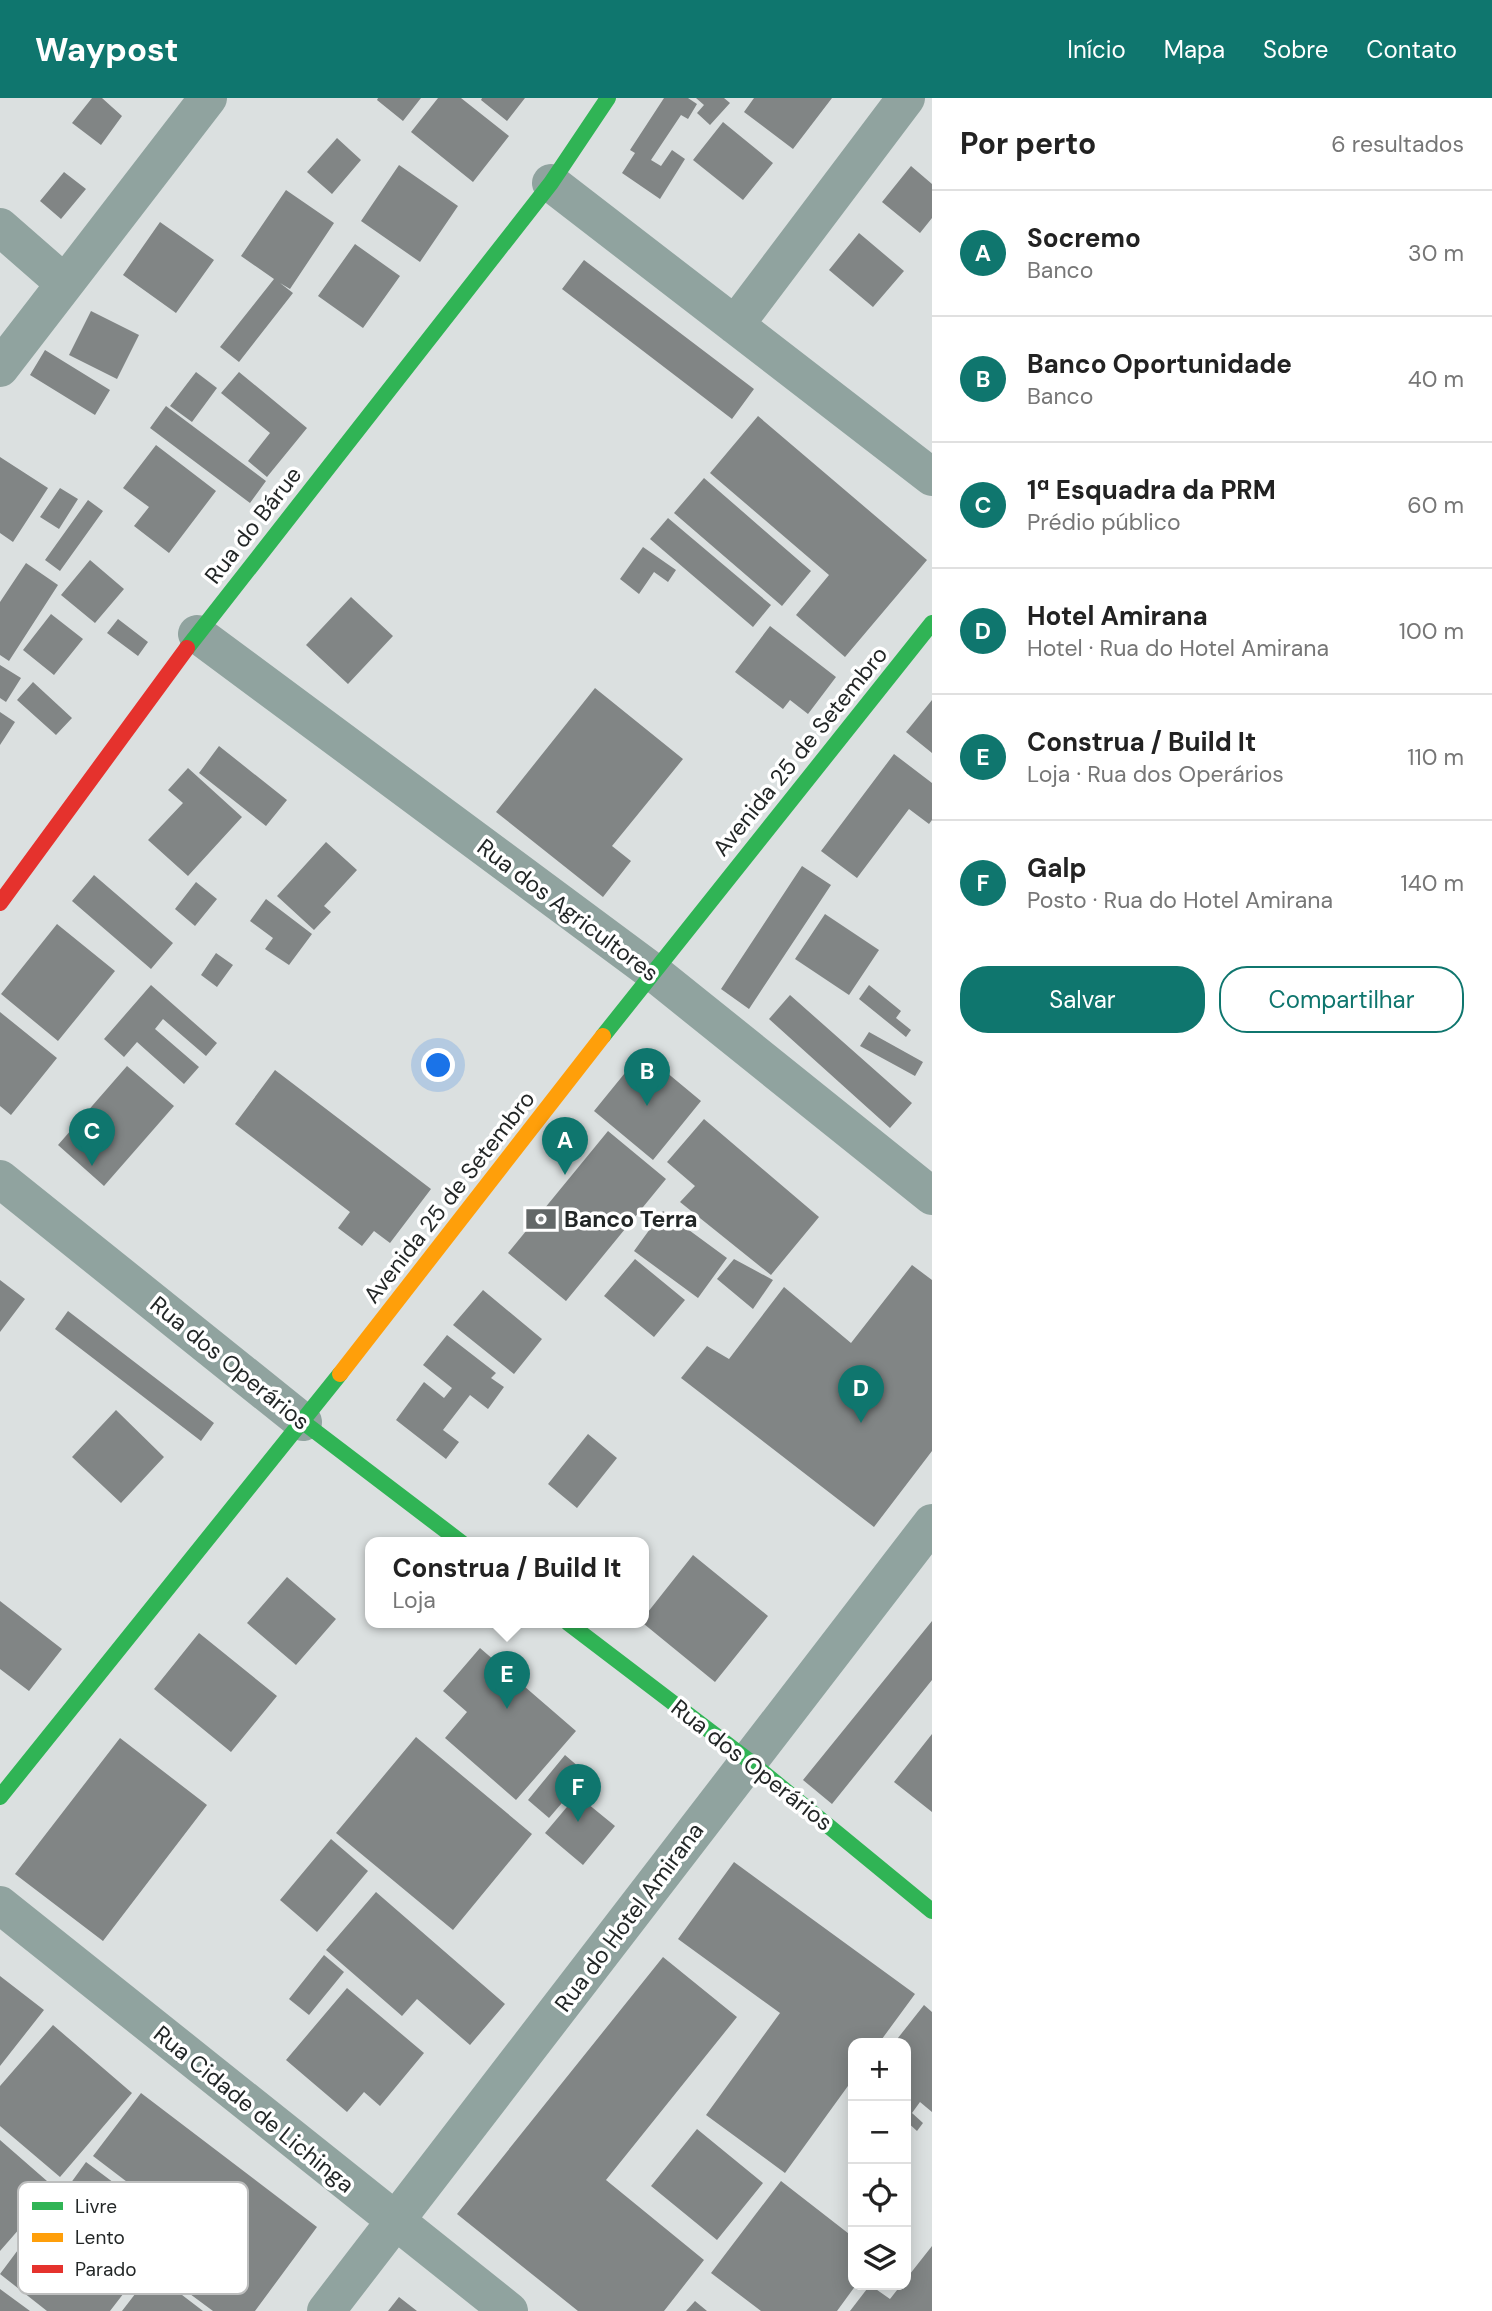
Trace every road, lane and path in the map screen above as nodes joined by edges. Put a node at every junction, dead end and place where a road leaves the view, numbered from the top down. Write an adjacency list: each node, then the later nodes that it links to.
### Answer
1 (208, 98): 6 (street)
2 (608, 98): 4 (street, Rua do Bárue)
3 (906, 98): 7 (street)
4 (551, 183): 7 (street); 11 (street, Rua do Bárue)
5 (0, 227): 6 (street)
6 (64, 283): 8 (street)
7 (735, 325): 9 (street)
8 (0, 368)
9 (932, 477)
10 (932, 623): 13 (street, Avenida 25 de Setembro)
11 (197, 634): 12 (street, Rua do Bárue); 13 (street, Rua dos Agricultores)
12 (0, 903)
13 (653, 972): 15 (street, Rua dos Agricultores); 16 (street, Avenida 25 de Setembro)
14 (0, 1179): 16 (street, Rua dos Operários)
15 (932, 1196)
16 (303, 1422): 18 (street, Rua dos Operários); 21 (street, Avenida 25 de Setembro)
17 (932, 1523): 20 (street, Rua do Hotel Amirana)
18 (454, 1537)
19 (575, 1628): 20 (street, Rua dos Operários)
20 (748, 1760): 23 (street, Rua dos Operários); 24 (street, Rua do Hotel Amirana)
21 (0, 1797)
22 (0, 1905): 24 (street, Rua Cidade de Lichinga)
23 (932, 1911)
24 (396, 2222): 25 (street, Rua do Hotel Amirana); 26 (street, Rua Cidade de Lichinga)
25 (326, 2311)
26 (509, 2311)

